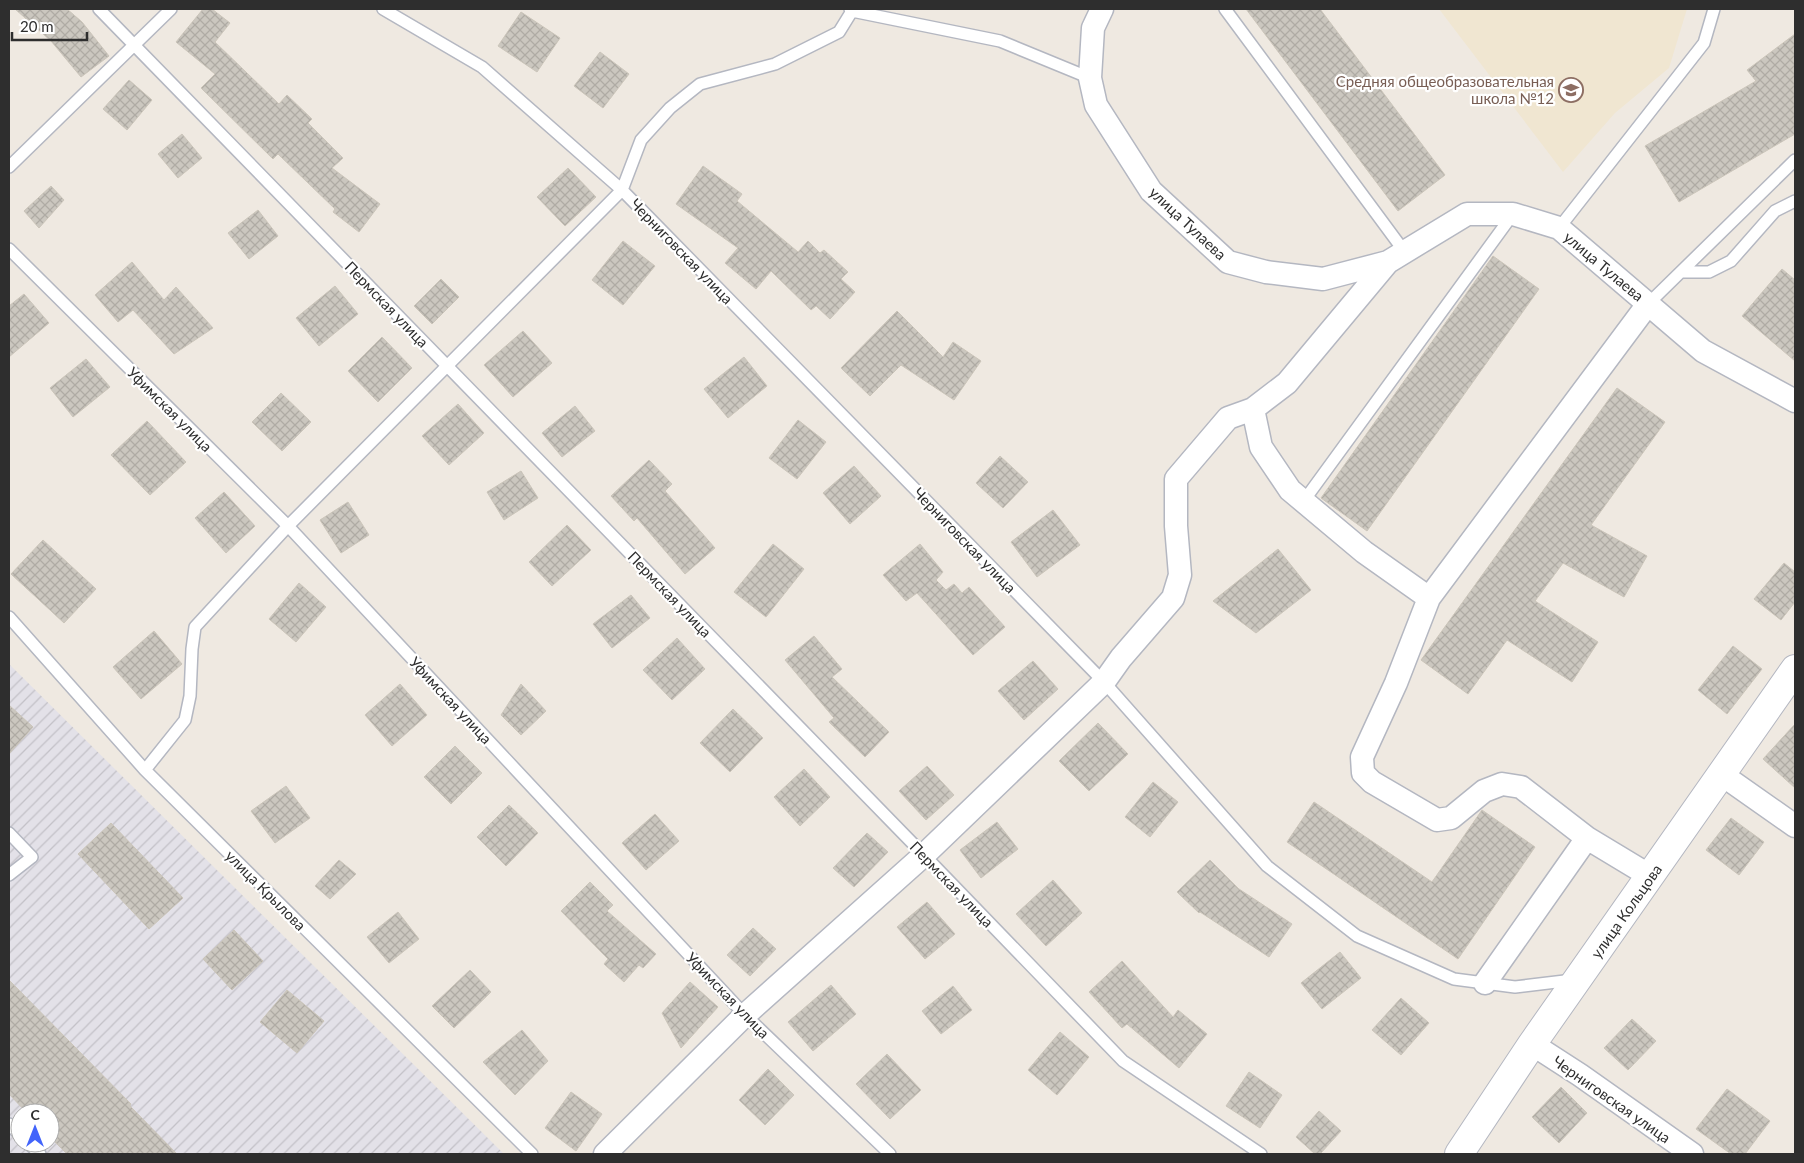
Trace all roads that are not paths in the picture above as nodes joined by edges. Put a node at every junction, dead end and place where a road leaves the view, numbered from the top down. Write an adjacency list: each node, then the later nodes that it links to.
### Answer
1 (99, 9): 8 (lane, Пермская улица)
2 (172, 9): 8 (lane)
3 (383, 9): 12 (lane, Черниговская улица)
4 (1102, 9): 9 (street, улица Тулаева)
5 (1226, 9): 17 (lane)
6 (1714, 9): 15 (lane)
7 (851, 10): 9 (lane); 12 (lane)
8 (134, 46): 11 (lane); 20 (lane, Пермская улица)
9 (1090, 78): 17 (street, улица Тулаева)
10 (1795, 160): 18 (lane)
11 (9, 167)
12 (622, 190): 20 (lane); 28 (lane, Черниговская улица)
13 (1795, 201): 18 (lane)
14 (1513, 214): 15 (street, улица Тулаева); 17 (street, улица Тулаева); 23 (lane)
15 (1559, 228): 19 (street, улица Тулаева)
16 (9, 248): 24 (lane, Уфимская улица)
17 (1396, 257): 22 (street)
18 (1681, 272): 19 (lane)
19 (1648, 304): 21 (street, улица Тулаева); 25 (street)
20 (447, 366): 24 (lane); 34 (lane, Пермская улица)
21 (1795, 401)
22 (1253, 409): 23 (street); 28 (street)
23 (1303, 502): 25 (street)
24 (288, 526): 29 (lane); 39 (lane, Уфимская улица)
25 (1429, 598): 33 (street)
26 (9, 617): 29 (lane, улица Крылова)
27 (1795, 669): 30 (main road, улица Кольцова)
28 (1104, 682): 34 (street); 38 (lane, Черниговская улица)
29 (145, 770): 41 (lane, улица Крылова)
30 (1721, 774): 31 (street); 36 (main road, улица Кольцова)
31 (1795, 826)
32 (9, 833): 35 (lane)
33 (1587, 838): 36 (street); 38 (street)
34 (924, 854): 39 (street); 44 (lane, Пермская улица)
35 (9, 875)
36 (1650, 876): 37 (main road, улица Кольцова)
37 (1580, 979): 38 (lane, Черниговская улица); 40 (main road, улица Кольцова)
38 (1485, 983)
39 (745, 1015): 42 (street); 43 (lane, Уфимская улица)
40 (1532, 1044): 45 (main road, улица Кольцова); 46 (street, Черниговская улица)
41 (532, 1154)
42 (605, 1154)
43 (890, 1154)
44 (1261, 1154)
45 (1459, 1154)
46 (1692, 1154)

